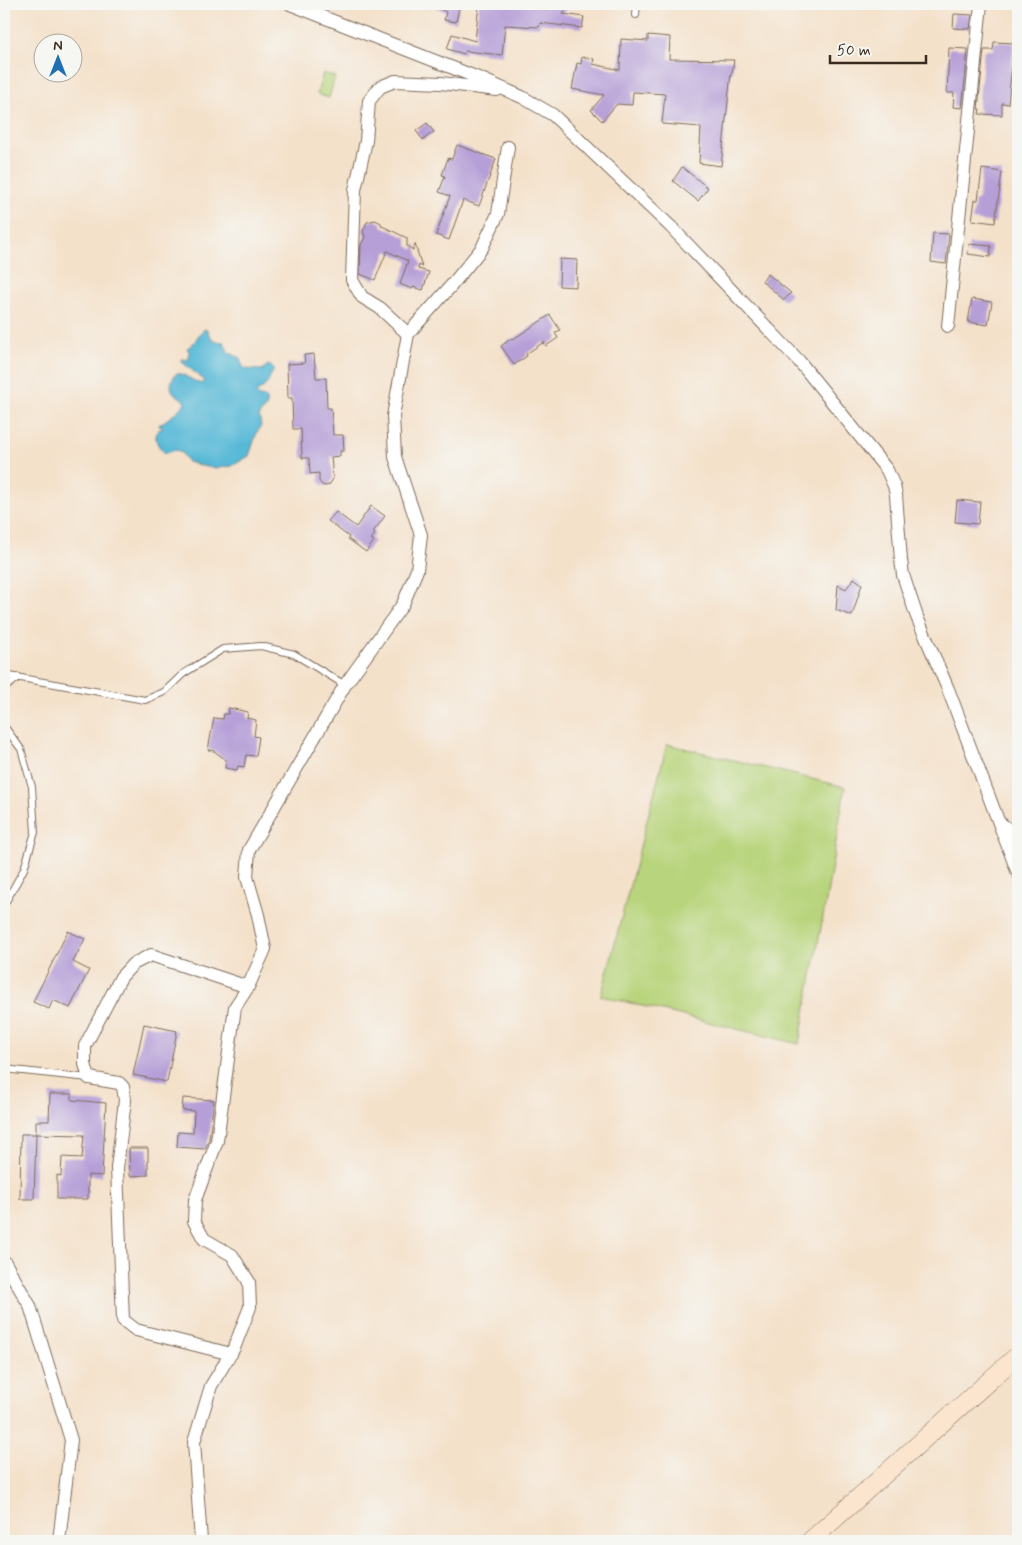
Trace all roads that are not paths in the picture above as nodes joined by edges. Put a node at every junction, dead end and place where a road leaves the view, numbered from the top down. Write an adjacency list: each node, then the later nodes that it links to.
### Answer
1 (290, 4): 5 (street)
2 (637, 4): 4 (lane)
3 (981, 4): 7 (street)
4 (636, 15)
5 (511, 92): 8 (street); 14 (street)
6 (508, 147): 8 (street)
7 (948, 326)
8 (408, 334): 11 (street)
9 (4, 674): 10 (lane)
10 (19, 677): 11 (lane); 12 (lane)
11 (346, 685): 18 (street)
12 (4, 692)
13 (4, 726): 17 (lane)
14 (1000, 823): 15 (street); 16 (street)
15 (1018, 836)
16 (1018, 873)
17 (4, 905)
18 (248, 987): 20 (street); 22 (street)
19 (4, 1069): 20 (lane)
20 (89, 1078): 22 (street)
21 (4, 1261): 24 (street)
22 (231, 1354): 25 (street)
23 (1018, 1355): 26 (main road)
24 (59, 1541)
25 (201, 1541)
26 (810, 1541)

